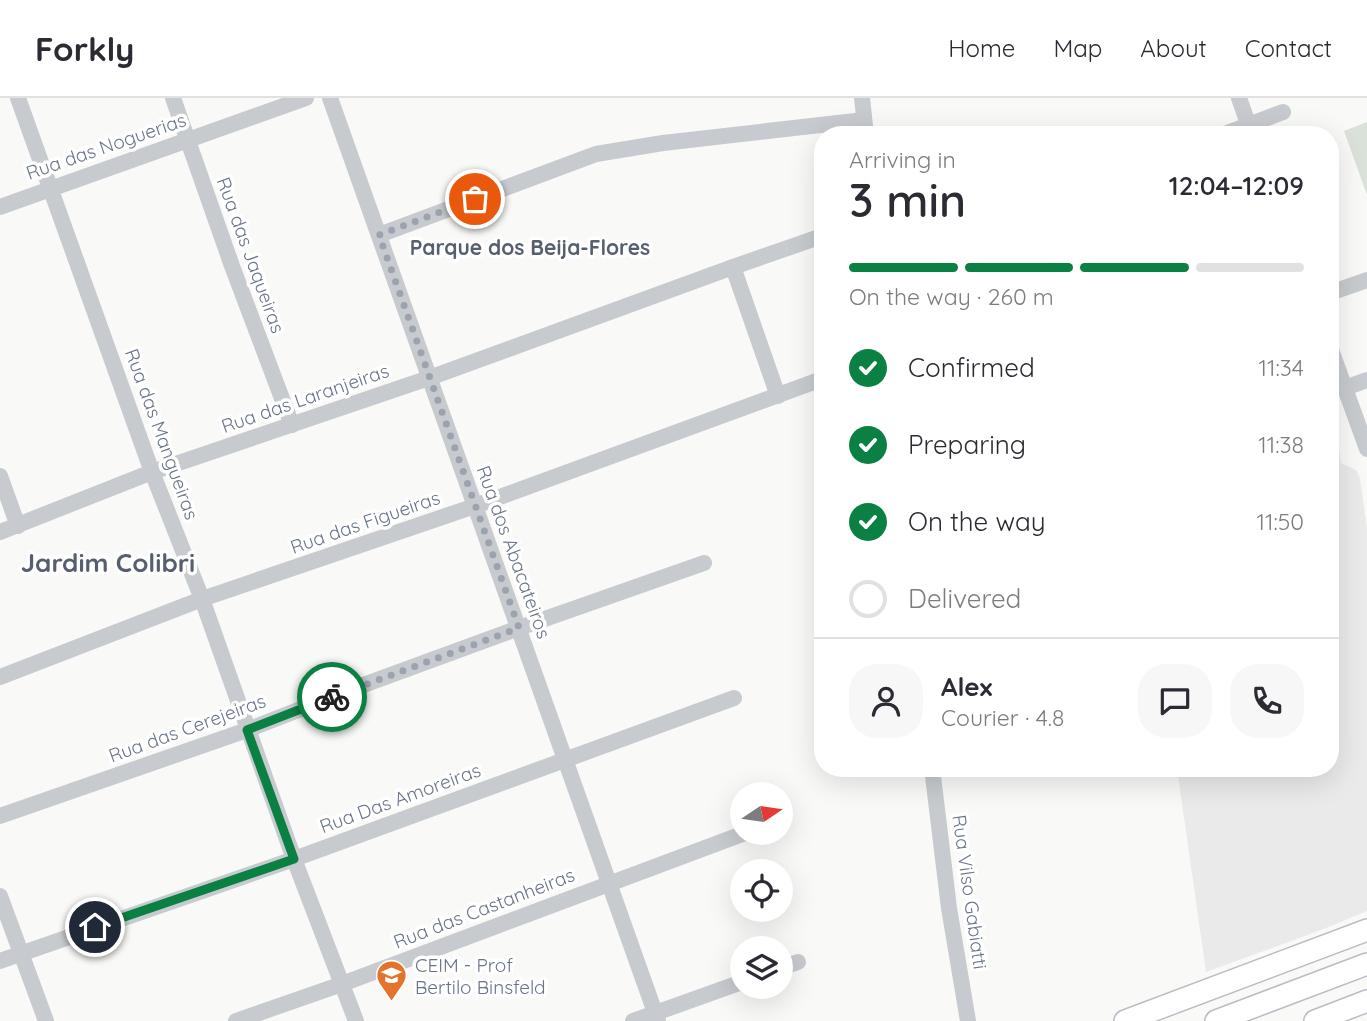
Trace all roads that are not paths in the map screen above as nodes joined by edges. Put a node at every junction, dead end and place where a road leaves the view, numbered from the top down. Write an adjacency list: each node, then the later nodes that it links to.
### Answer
1 (18, 98): 13 (street, Rua das Mangueiras)
2 (173, 98): 12 (street, Rua das Jaqueiras)
3 (306, 98): 12 (street, Rua das Noguerias)
4 (330, 98): 15 (street, Rua dos Abacateiros)
5 (862, 98): 8 (street)
6 (1239, 98): 9 (street)
7 (1283, 112): 10 (street)
8 (865, 126)
9 (1249, 126)
10 (1257, 126)
11 (814, 131): 15 (street)
12 (188, 140): 13 (street, Rua das Noguerias); 26 (street, Rua das Jaqueiras)
13 (51, 188): 14 (street, Rua das Noguerias); 28 (street, Rua das Mangueiras)
14 (0, 206)
15 (379, 235): 21 (street, Rua dos Abacateiros)
16 (814, 239): 17 (street, Rua das Laranjeiras)
17 (733, 267): 21 (street, Rua das Laranjeiras); 25 (street)
18 (1367, 280): 19 (street)
19 (1339, 290)
20 (1339, 372): 24 (street)
21 (429, 378): 26 (street, Rua das Laranjeiras); 30 (street, Rua dos Abacateiros)
22 (1367, 380): 24 (street)
23 (814, 382): 25 (street, Rua das Figueiras)
24 (1345, 388): 27 (street)
25 (778, 396): 30 (street, Rua das Figueiras)
26 (292, 425): 28 (street, Rua das Laranjeiras)
27 (1367, 449)
28 (152, 472): 31 (street, Rua das Laranjeiras); 34 (street, Rua das Mangueiras)
29 (0, 476): 31 (street)
30 (475, 506): 34 (street, Rua das Figueiras); 35 (street, Rua dos Abacateiros)
31 (18, 526): 32 (street, Rua das Laranjeiras)
32 (0, 532)
33 (704, 563): 35 (street, Rua das Cerejeiras)
34 (202, 599): 36 (street, Rua das Figueiras); 38 (street, Rua das Mangueiras)
35 (519, 628): 38 (street, Rua das Cerejeiras); 39 (street, Rua dos Abacateiros)
36 (0, 677)
37 (734, 698): 39 (street, Rua Das Amoreiras)
38 (247, 730): 41 (street, Rua das Cerejeiras); 43 (street, Rua das Mangueiras)
39 (566, 760): 43 (street, Rua Das Amoreiras); 44 (street, Rua dos Abacateiros)
40 (933, 777): 64 (street, Rua Vilso Gabiatti)
41 (0, 816)
42 (730, 839): 44 (street, Rua das Castanheiras)
43 (294, 859): 47 (street, Rua Das Amoreiras); 54 (street, Rua das Mangueiras)
44 (609, 883): 54 (street, Rua das Castanheiras); 58 (street, Rua dos Abacateiros)
45 (0, 896): 47 (street)
46 (1367, 930): 51 (main road)
47 (20, 953): 48 (street, Rua Das Amoreiras); 60 (street)
48 (0, 961)
49 (798, 962): 50 (street)
50 (793, 964)
51 (1278, 964): 65 (main road); 66 (main road)
52 (1367, 964): 67 (main road)
53 (1367, 978): 68 (main road)
54 (342, 984): 61 (street, Rua das Castanheiras); 62 (street, Rua das Mangueiras)
55 (730, 987): 58 (street)
56 (1367, 989): 59 (main road)
57 (1367, 1001): 59 (main road)
58 (657, 1017): 63 (street)
59 (1319, 1020)
60 (46, 1021)
61 (236, 1021)
62 (356, 1021)
63 (633, 1021)
64 (968, 1021)
65 (1125, 1021)
66 (1209, 1021)
67 (1216, 1021)
68 (1254, 1021)

